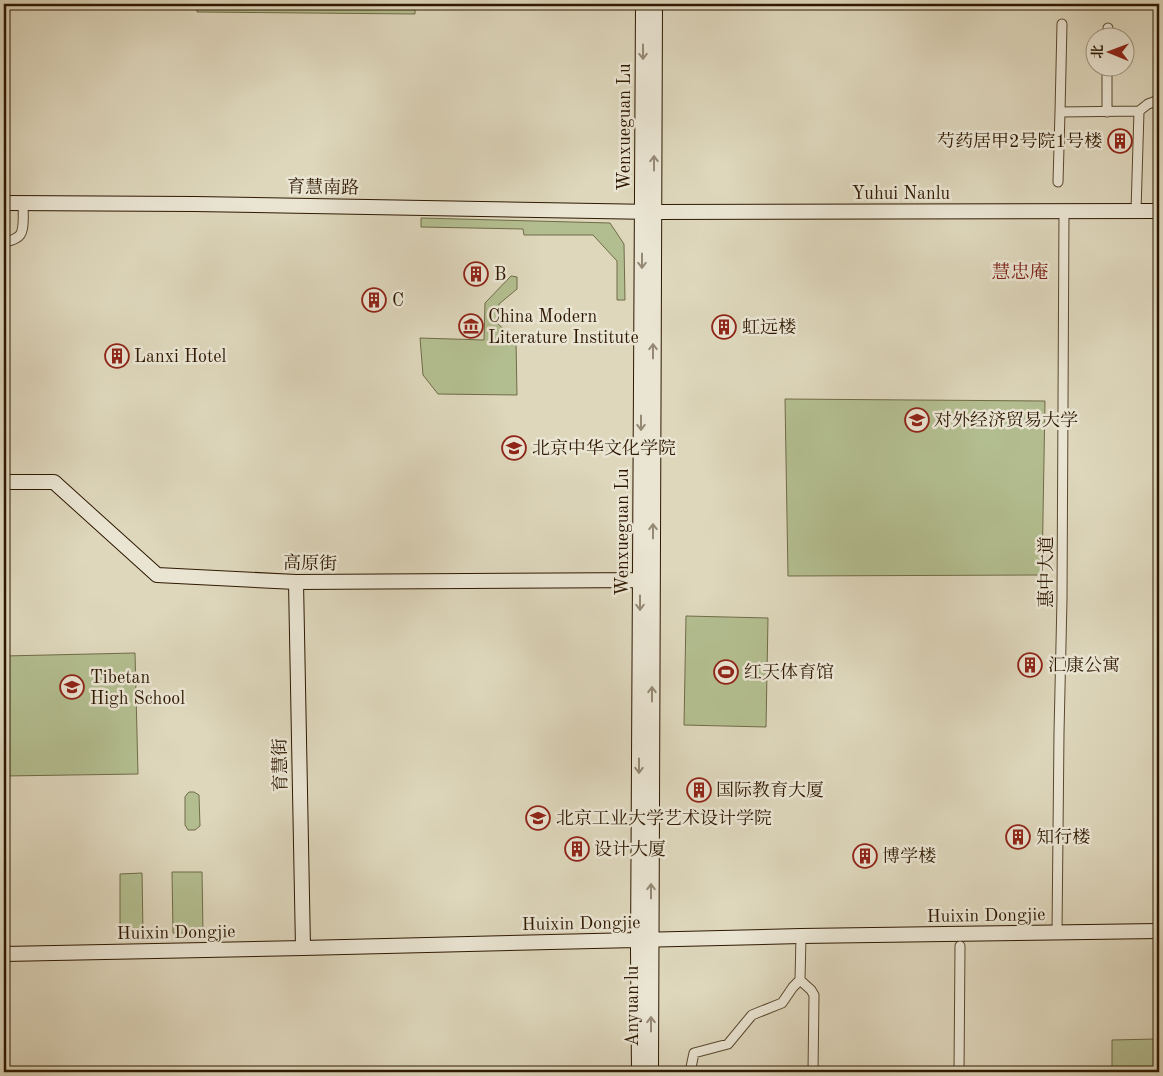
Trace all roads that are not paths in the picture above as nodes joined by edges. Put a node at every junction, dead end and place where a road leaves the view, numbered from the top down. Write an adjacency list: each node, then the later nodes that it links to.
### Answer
1 (643, 4): 16 (street, Wenxueguan Lu, one-way to 16)
2 (655, 4): 16 (street, Wenxueguan Lu, one-way to 2)
3 (1062, 24): 8 (street)
4 (1107, 78): 9 (street)
5 (1159, 83): 6 (street)
6 (1159, 100): 7 (street)
7 (1139, 111): 9 (street); 14 (street)
8 (1060, 112): 9 (street); 10 (street)
9 (1107, 112)
10 (1058, 182)
11 (4, 203): 12 (street, 育慧南路)
12 (23, 204): 16 (street, 育慧南路); 17 (street)
13 (1064, 211): 14 (street, Yuhui Nanlu); 16 (street, Yuhui Nanlu); 22 (street, 惠中大道)
14 (1136, 211): 15 (street, Yuhui Nanlu)
15 (1159, 211)
16 (648, 212): 19 (street, Wenxueguan Lu)
17 (4, 242)
18 (4, 482): 20 (street, 高原街)
19 (646, 580): 20 (street, 高原街); 24 (street, Wenxueguan Lu)
20 (296, 582): 26 (street, 育慧街)
21 (1159, 931): 22 (street, Huixin Dongjie)
22 (1058, 932): 23 (street, Huixin Dongjie)
23 (801, 936): 24 (street, Huixin Dongjie); 28 (street)
24 (645, 940): 26 (street, Huixin Dongjie); 29 (street, Anyuan lu); 30 (street, Anyuan lu, one-way to 24)
25 (960, 946): 33 (street)
26 (303, 948): 27 (street, Huixin Dongjie)
27 (4, 954)
28 (800, 980): 31 (street); 32 (street)
29 (639, 1072)
30 (651, 1072)
31 (690, 1072)
32 (813, 1072)
33 (960, 1072)

